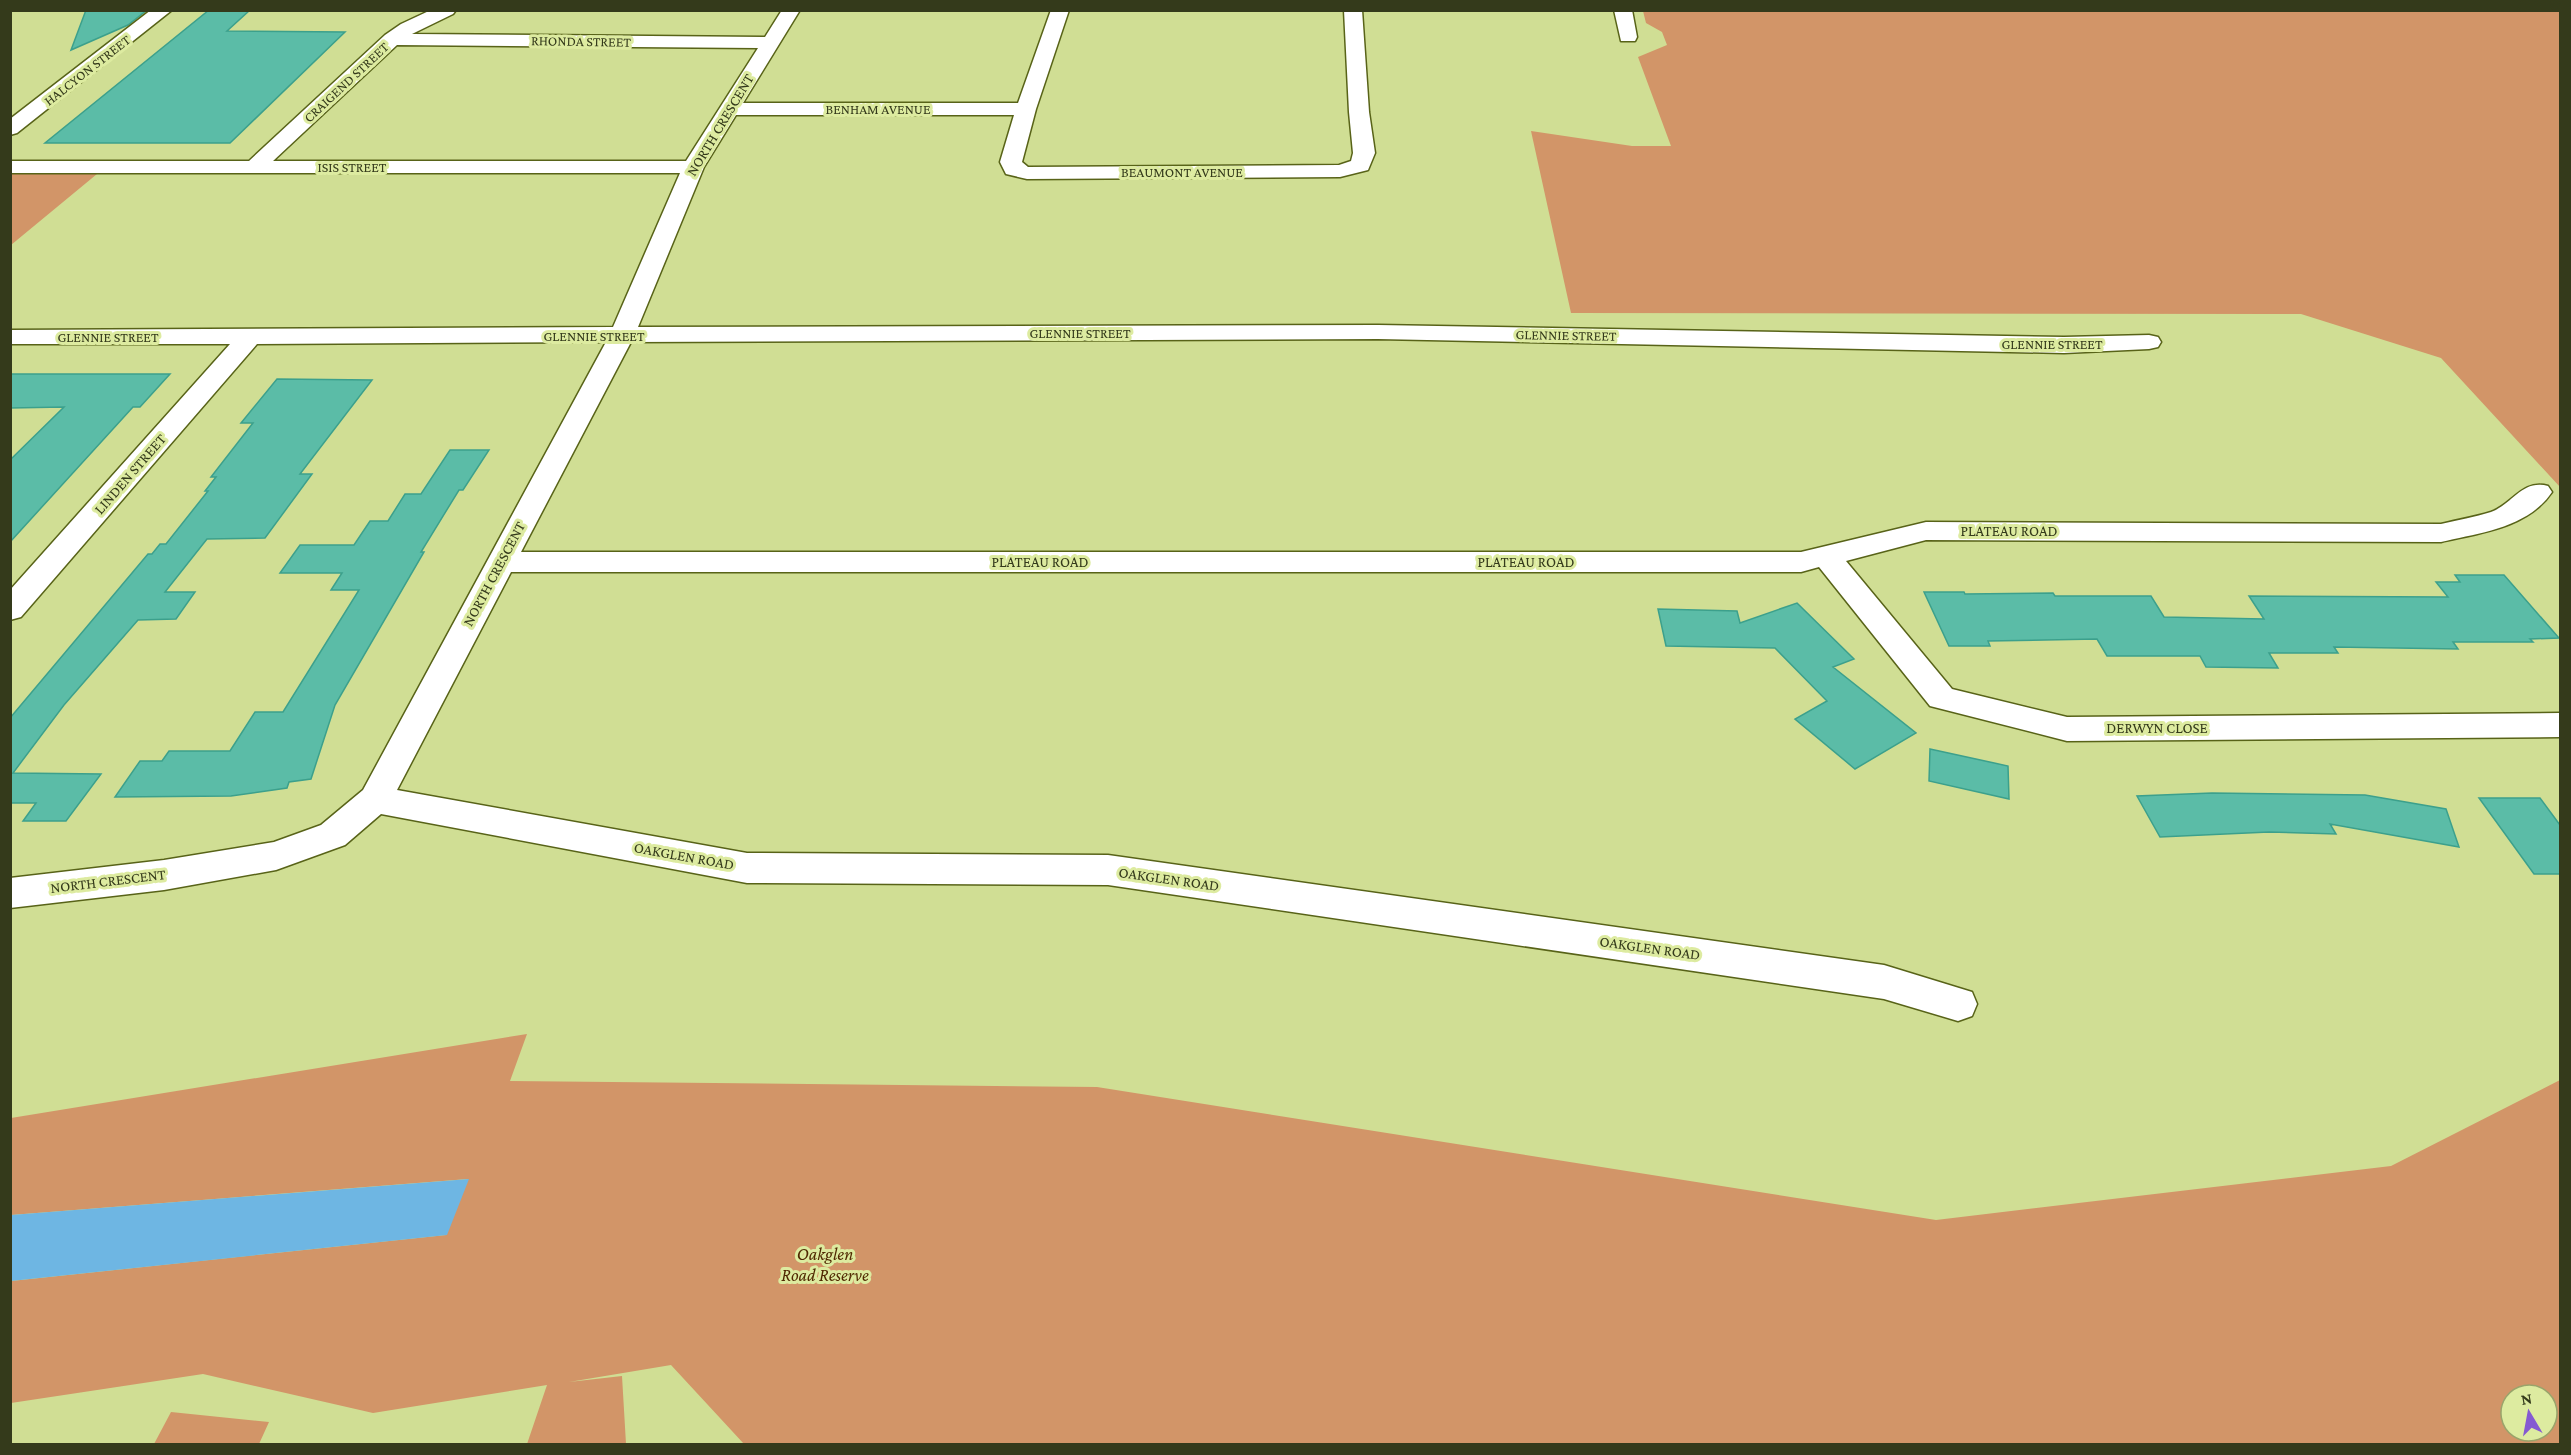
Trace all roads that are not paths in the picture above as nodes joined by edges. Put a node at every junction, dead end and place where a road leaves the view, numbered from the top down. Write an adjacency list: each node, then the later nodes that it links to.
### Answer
1 (163, 10): 12 (street, HALCYON STREET)
2 (447, 10): 8 (street, CRAIGEND STREET)
3 (791, 10): 9 (street, NORTH CRESCENT)
4 (1060, 10): 11 (street, BEAUMONT AVENUE)
5 (1353, 10): 11 (street, BEAUMONT AVENUE)
6 (1623, 10): 7 (street)
7 (1628, 37)
8 (392, 39): 9 (street, RHONDA STREET); 14 (street, CRAIGEND STREET)
9 (770, 43): 10 (street, NORTH CRESCENT)
10 (729, 109): 11 (street, BENHAM AVENUE); 15 (street, NORTH CRESCENT)
11 (1026, 109)
12 (10, 129)
13 (10, 167): 14 (street, ISIS STREET)
14 (254, 167): 15 (street, ISIS STREET)
15 (693, 167): 16 (street, NORTH CRESCENT)
16 (622, 335): 18 (street, GLENNIE STREET); 19 (street, GLENNIE STREET); 22 (street, NORTH CRESCENT)
17 (10, 337): 18 (street, GLENNIE STREET)
18 (249, 337): 23 (street, LINDEN STREET)
19 (2149, 342)
20 (2538, 492): 21 (street, PLATEAU ROAD)
21 (1825, 555): 22 (street, PLATEAU ROAD); 24 (street, DERWYN CLOSE)
22 (500, 562): 25 (street, NORTH CRESCENT)
23 (10, 610)
24 (2560, 725)
25 (375, 799): 26 (street, NORTH CRESCENT); 27 (street, OAKGLEN ROAD)
26 (10, 893)
27 (1958, 1004)

